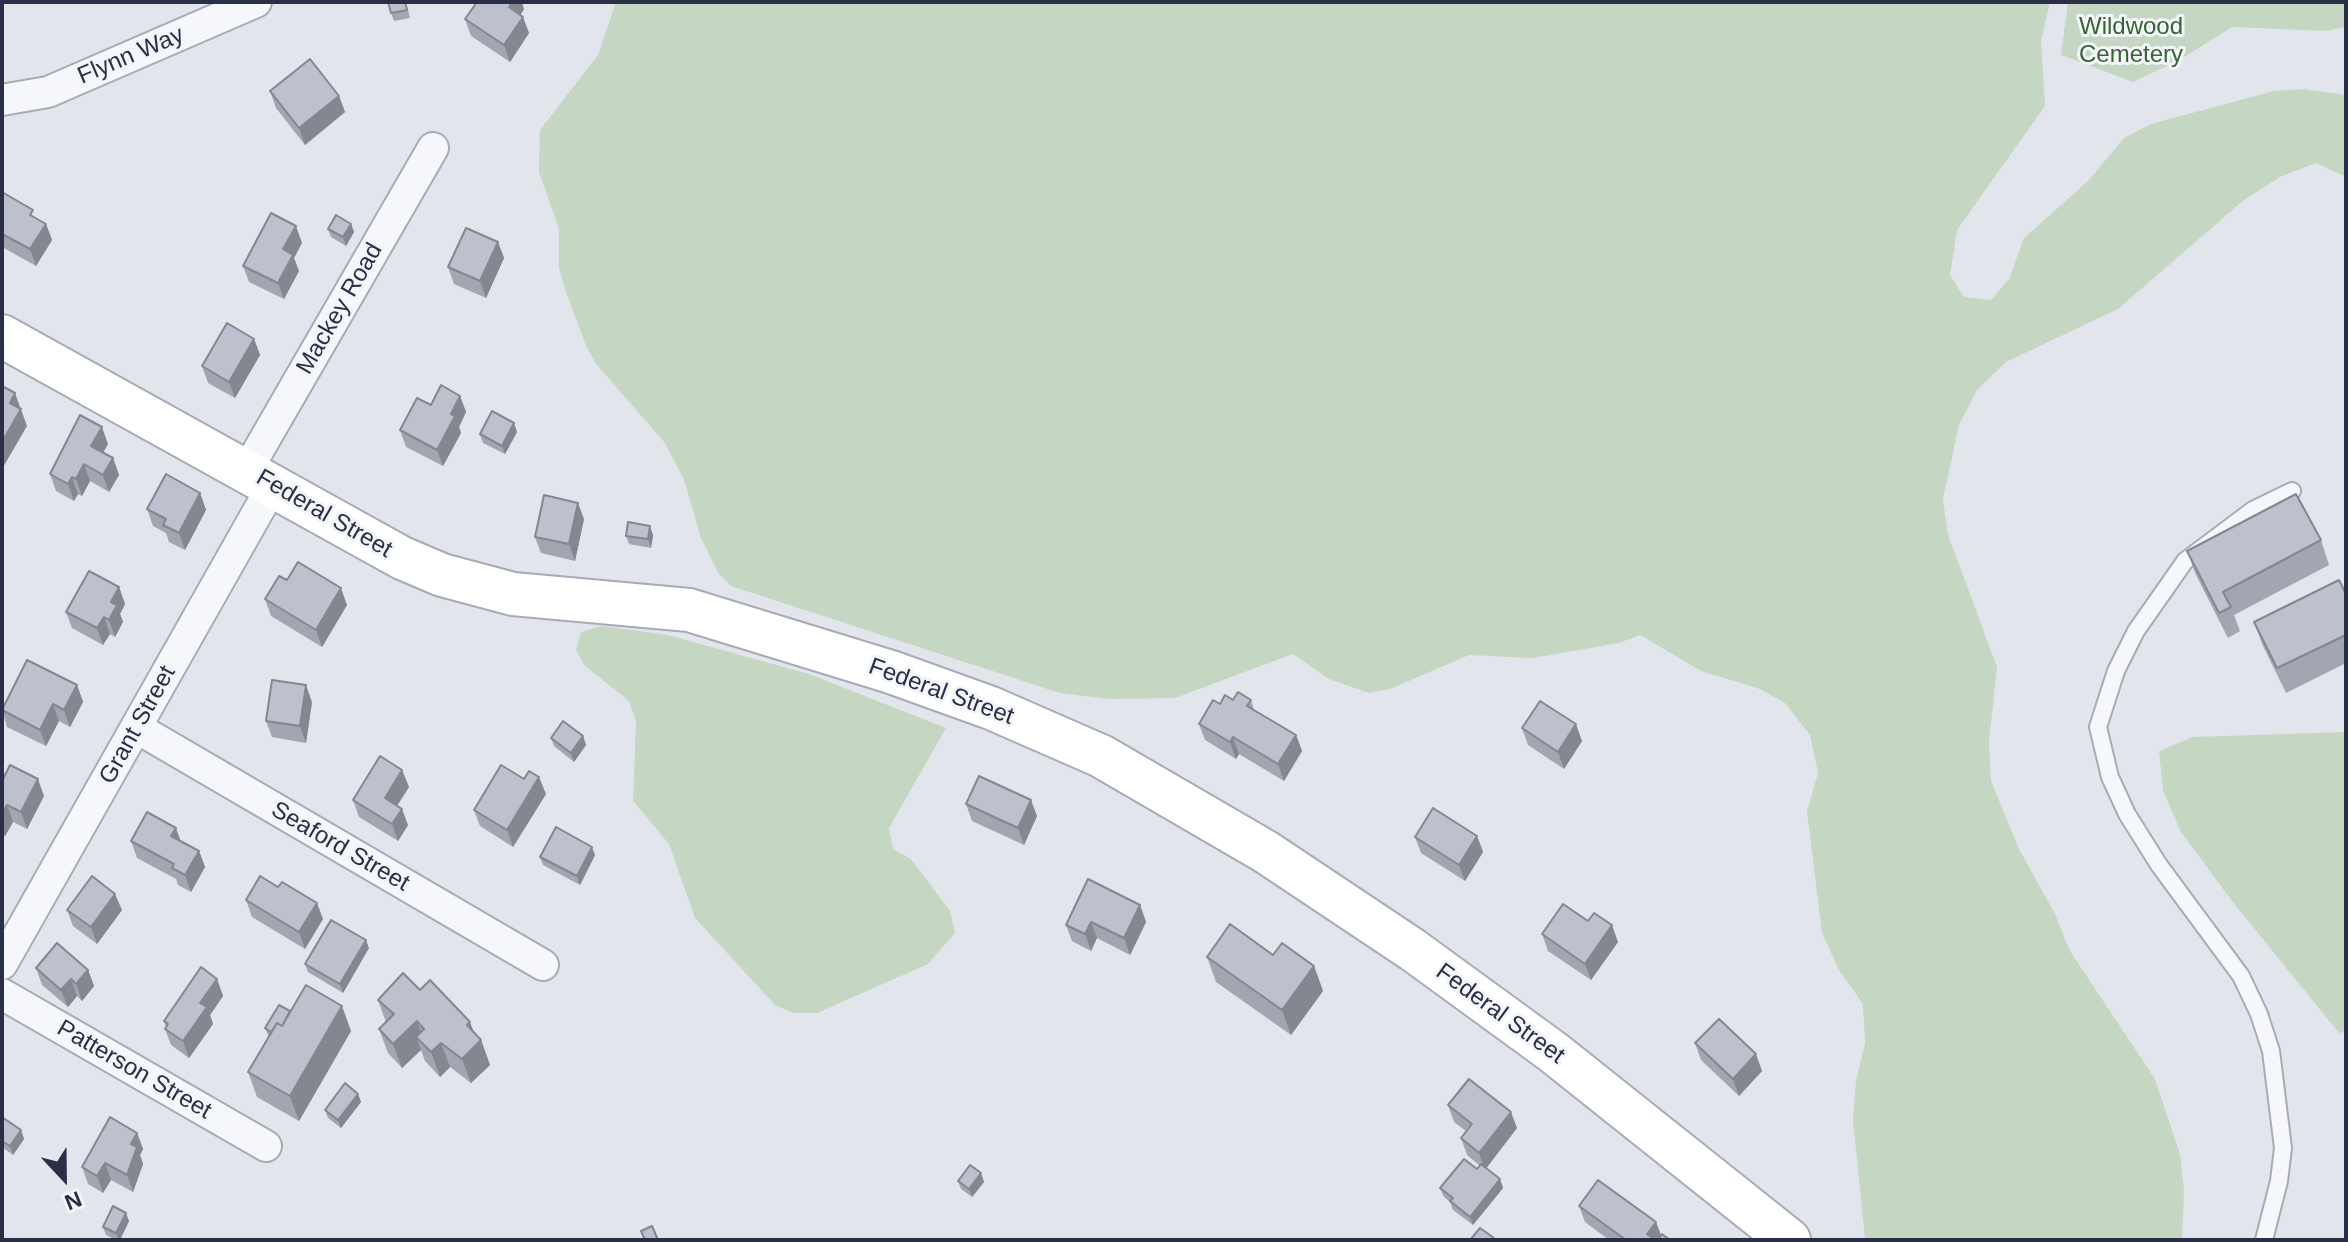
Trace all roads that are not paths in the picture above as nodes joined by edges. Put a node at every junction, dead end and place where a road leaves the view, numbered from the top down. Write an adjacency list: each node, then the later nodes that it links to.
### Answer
1 (256, 2): 2 (street, Flynn Way)
2 (2, 100)
3 (433, 148): 5 (street, Mackey Road)
4 (2, 336): 5 (street, Federal Street)
5 (260, 478): 7 (street, Grant Street); 12 (street, Federal Street)
6 (2292, 491): 13 (lane)
7 (137, 728): 8 (street, Grant Street); 9 (street, Seaford Street)
8 (2, 964)
9 (543, 965)
10 (2, 994): 11 (street, Patterson Street)
11 (266, 1146)
12 (1789, 1240)
13 (2264, 1240)

